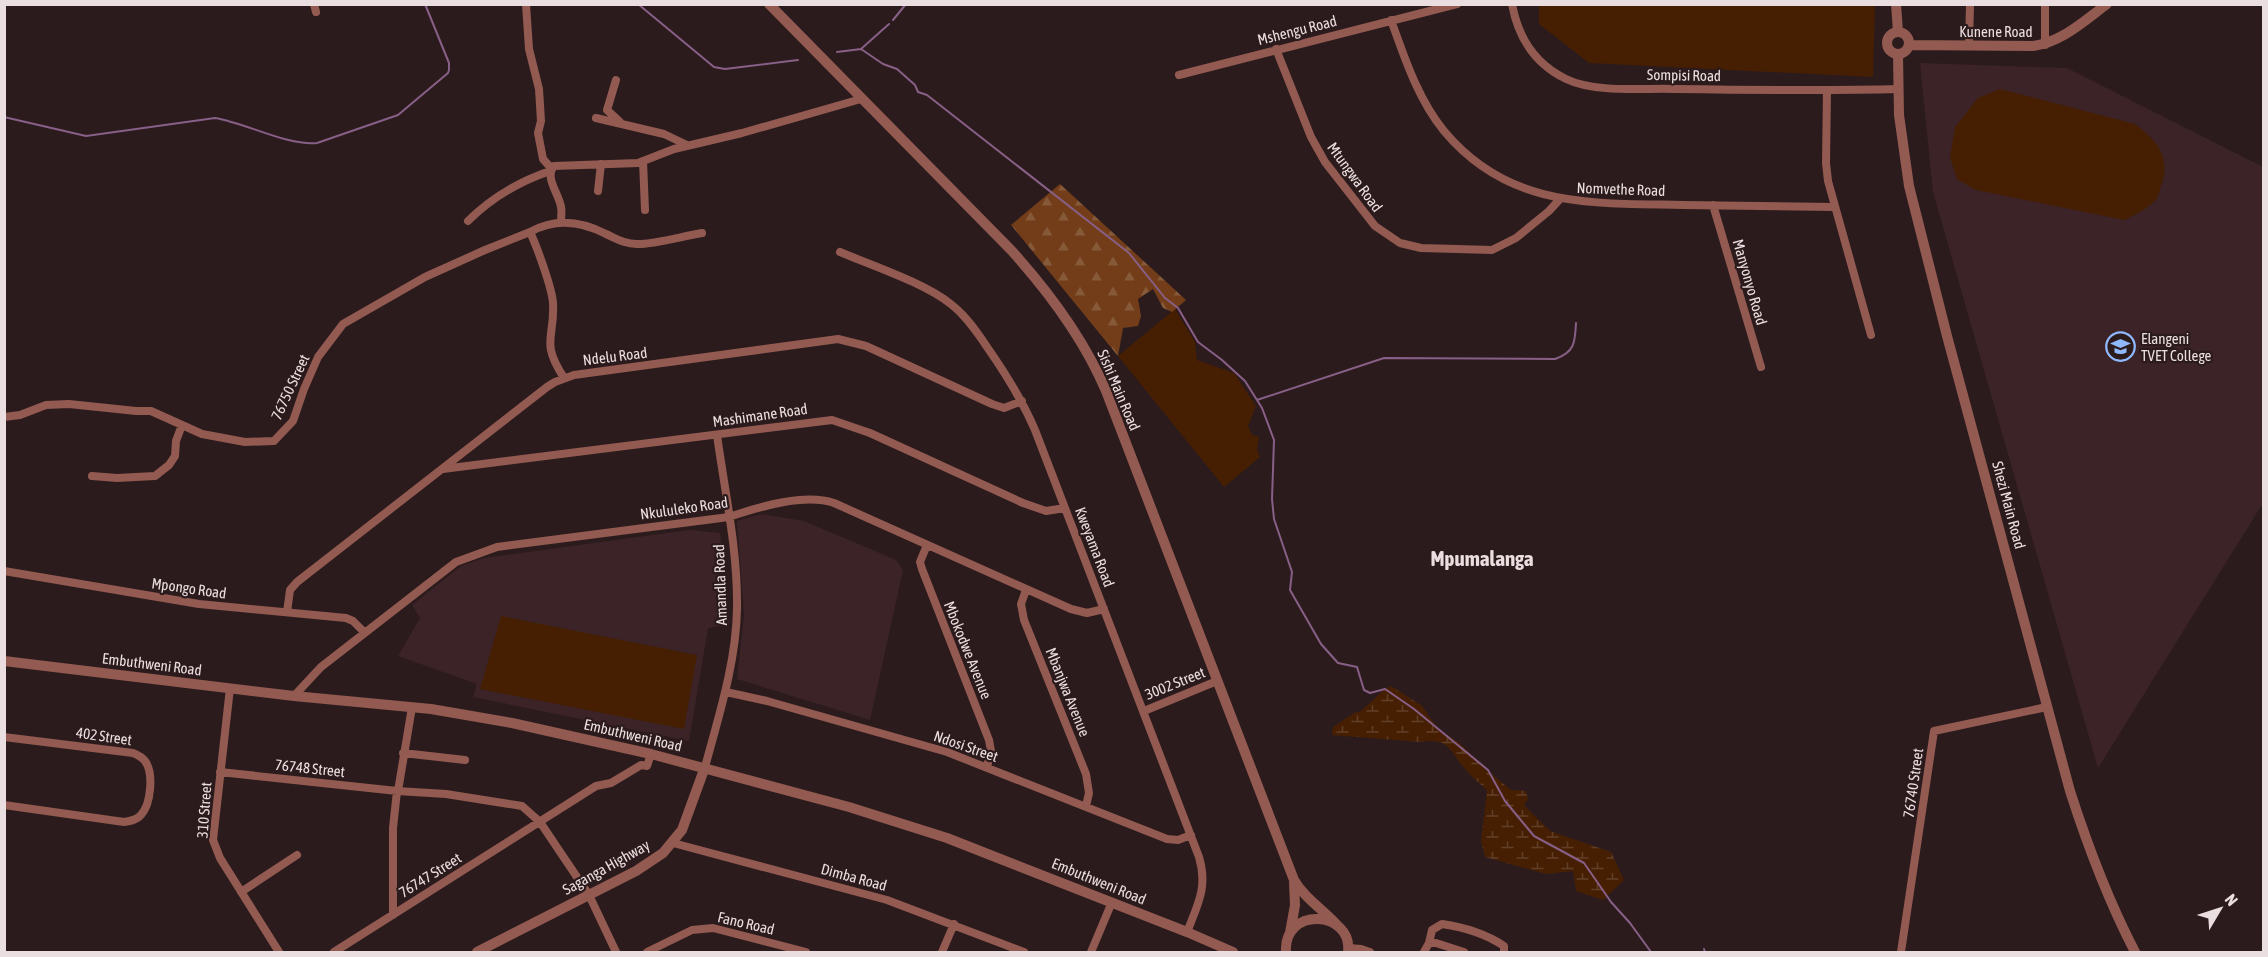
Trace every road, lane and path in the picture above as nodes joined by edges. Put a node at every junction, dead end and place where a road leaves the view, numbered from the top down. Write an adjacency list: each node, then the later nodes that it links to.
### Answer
1 (526, 4): 26 (street)
2 (769, 4): 20 (street, Sishi Main Road)
3 (1457, 4): 9 (street, Mshengu Road)
4 (1512, 4): 19 (street, Sompisi Road)
5 (1896, 4): 10 (street)
6 (1970, 4): 13 (street)
7 (2045, 4): 12 (street)
8 (2107, 4): 12 (street, Kunene Road)
9 (1390, 20): 14 (street, Mshengu Road); 28 (street, Nomvethe Road)
10 (1898, 32): 11 (street); 15 (street)
11 (1909, 45): 13 (street, Kunene Road); 15 (street)
12 (2045, 45): 13 (street, Kunene Road)
13 (1969, 46)
14 (1276, 49): 16 (street, Mshengu Road); 28 (street, Mtungwa Road)
15 (1898, 55): 18 (street, Shezi Main Road)
16 (1179, 75)
17 (616, 80): 22 (street)
18 (1899, 89): 19 (street, Sompisi Road); 59 (street, Shezi Main Road)
19 (1827, 91): 30 (street)
20 (861, 99): 23 (street); 55 (street, Sishi Main Road)
21 (596, 118): 22 (street)
22 (623, 124): 23 (street)
23 (687, 146): 24 (street)
24 (643, 162): 25 (street); 31 (street)
25 (601, 164): 26 (street); 27 (street)
26 (551, 169): 32 (street); 33 (street)
27 (598, 191)
28 (1560, 199): 29 (street, Nomvethe Road)
29 (1713, 205): 30 (street, Nomvethe Road); 38 (street, Manyonyo Road)
30 (1834, 207): 37 (street)
31 (645, 210)
32 (468, 221)
33 (561, 222): 34 (street, 76750 Street); 35 (street)
34 (530, 232): 39 (street); 42 (street, 76750 Street)
35 (702, 233)
36 (840, 252): 40 (street, Kweyama Road)
37 (1870, 335)
38 (1761, 367)
39 (564, 378): 40 (street, Ndelu Road); 44 (street, Ndelu Road)
40 (1022, 401): 46 (street, Kweyama Road)
41 (4, 417): 42 (street, 76750 Street)
42 (182, 425): 45 (street)
43 (717, 435): 44 (street, Mashimane Road); 46 (street, Mashimane Road); 47 (street, Amandla Road)
44 (442, 469): 52 (street, Ndelu Road)
45 (92, 476)
46 (1065, 508): 51 (street, Kweyama Road)
47 (729, 517): 48 (street, Nkululeko Road); 53 (street, Nkululeko Road); 57 (street, Amandla Road)
48 (927, 545): 50 (street, Nkululeko Road); 67 (street, Mbokodwe Avenue)
49 (4, 571): 52 (street, Mpongo Road)
50 (1026, 590): 51 (street, Nkululeko Road); 71 (street, Mbanjwa Avenue)
51 (1104, 609): 61 (street, Kweyama Road)
52 (287, 612): 53 (street, Mpongo Road)
53 (365, 633): 58 (street, Nkululeko Road)
54 (4, 661): 56 (street, Embuthweni Road)
55 (1217, 681): 61 (street, 3002 Street); 76 (street, Sishi Main Road)
56 (230, 688): 58 (street, Embuthweni Road); 68 (street, 310 Street)
57 (726, 692): 66 (street, Amandla Road); 67 (street, Ndosi Street)
58 (294, 696): 60 (street, Embuthweni Road)
59 (2047, 706): 102 (street, 76740 Street); 103 (street, Shezi Main Road)
60 (412, 707): 63 (street); 64 (street, Embuthweni Road)
61 (1144, 711): 73 (street, Kweyama Road)
62 (4, 737): 70 (street, 402 Street)
63 (403, 753): 65 (street); 69 (street)
64 (651, 754): 66 (street, Embuthweni Road); 72 (street, 76747 Street)
65 (465, 760)
66 (705, 767): 74 (street, Saganga Highway); 79 (street, Embuthweni Road)
67 (987, 767): 71 (street, Ndosi Street)
68 (220, 772): 69 (street, 76748 Street); 77 (street, 310 Street)
69 (397, 791): 72 (street, 76748 Street); 80 (street)
70 (4, 806)
71 (1086, 806): 73 (street, Ndosi Street)
72 (540, 822): 78 (street); 80 (street, 76747 Street)
73 (1191, 835): 83 (street, Kweyama Road)
74 (673, 843): 78 (street, Saganga Highway); 81 (street, Dimba Road)
75 (297, 855): 77 (street)
76 (1294, 880): 82 (street, Sishi Main Road); 84 (street, Sishi Main Road)
77 (241, 892): 88 (street, 310 Street)
78 (589, 895): 90 (street, Saganga Highway); 91 (street)
79 (1112, 902): 83 (street, Embuthweni Road); 96 (street)
80 (393, 915): 89 (street, 76747 Street)
81 (954, 924): 94 (street); 95 (street, Dimba Road)
82 (1338, 926): 84 (street); 86 (street)
83 (1187, 932): 97 (street, Embuthweni Road)
84 (1289, 935): 87 (street, Sishi Main Road)
85 (1429, 943): 99 (street); 100 (street); 101 (street)
86 (1348, 950): 98 (street)
87 (1282, 951)
88 (279, 952)
89 (334, 952)
90 (477, 952)
91 (616, 952)
92 (647, 952): 93 (street, Fano Road)
93 (807, 952)
94 (942, 952)
95 (1024, 952)
96 (1091, 952)
97 (1234, 952)
98 (1370, 952)
99 (1424, 952)
100 (1464, 952)
101 (1504, 952)
102 (1901, 952)
103 (2135, 952)

